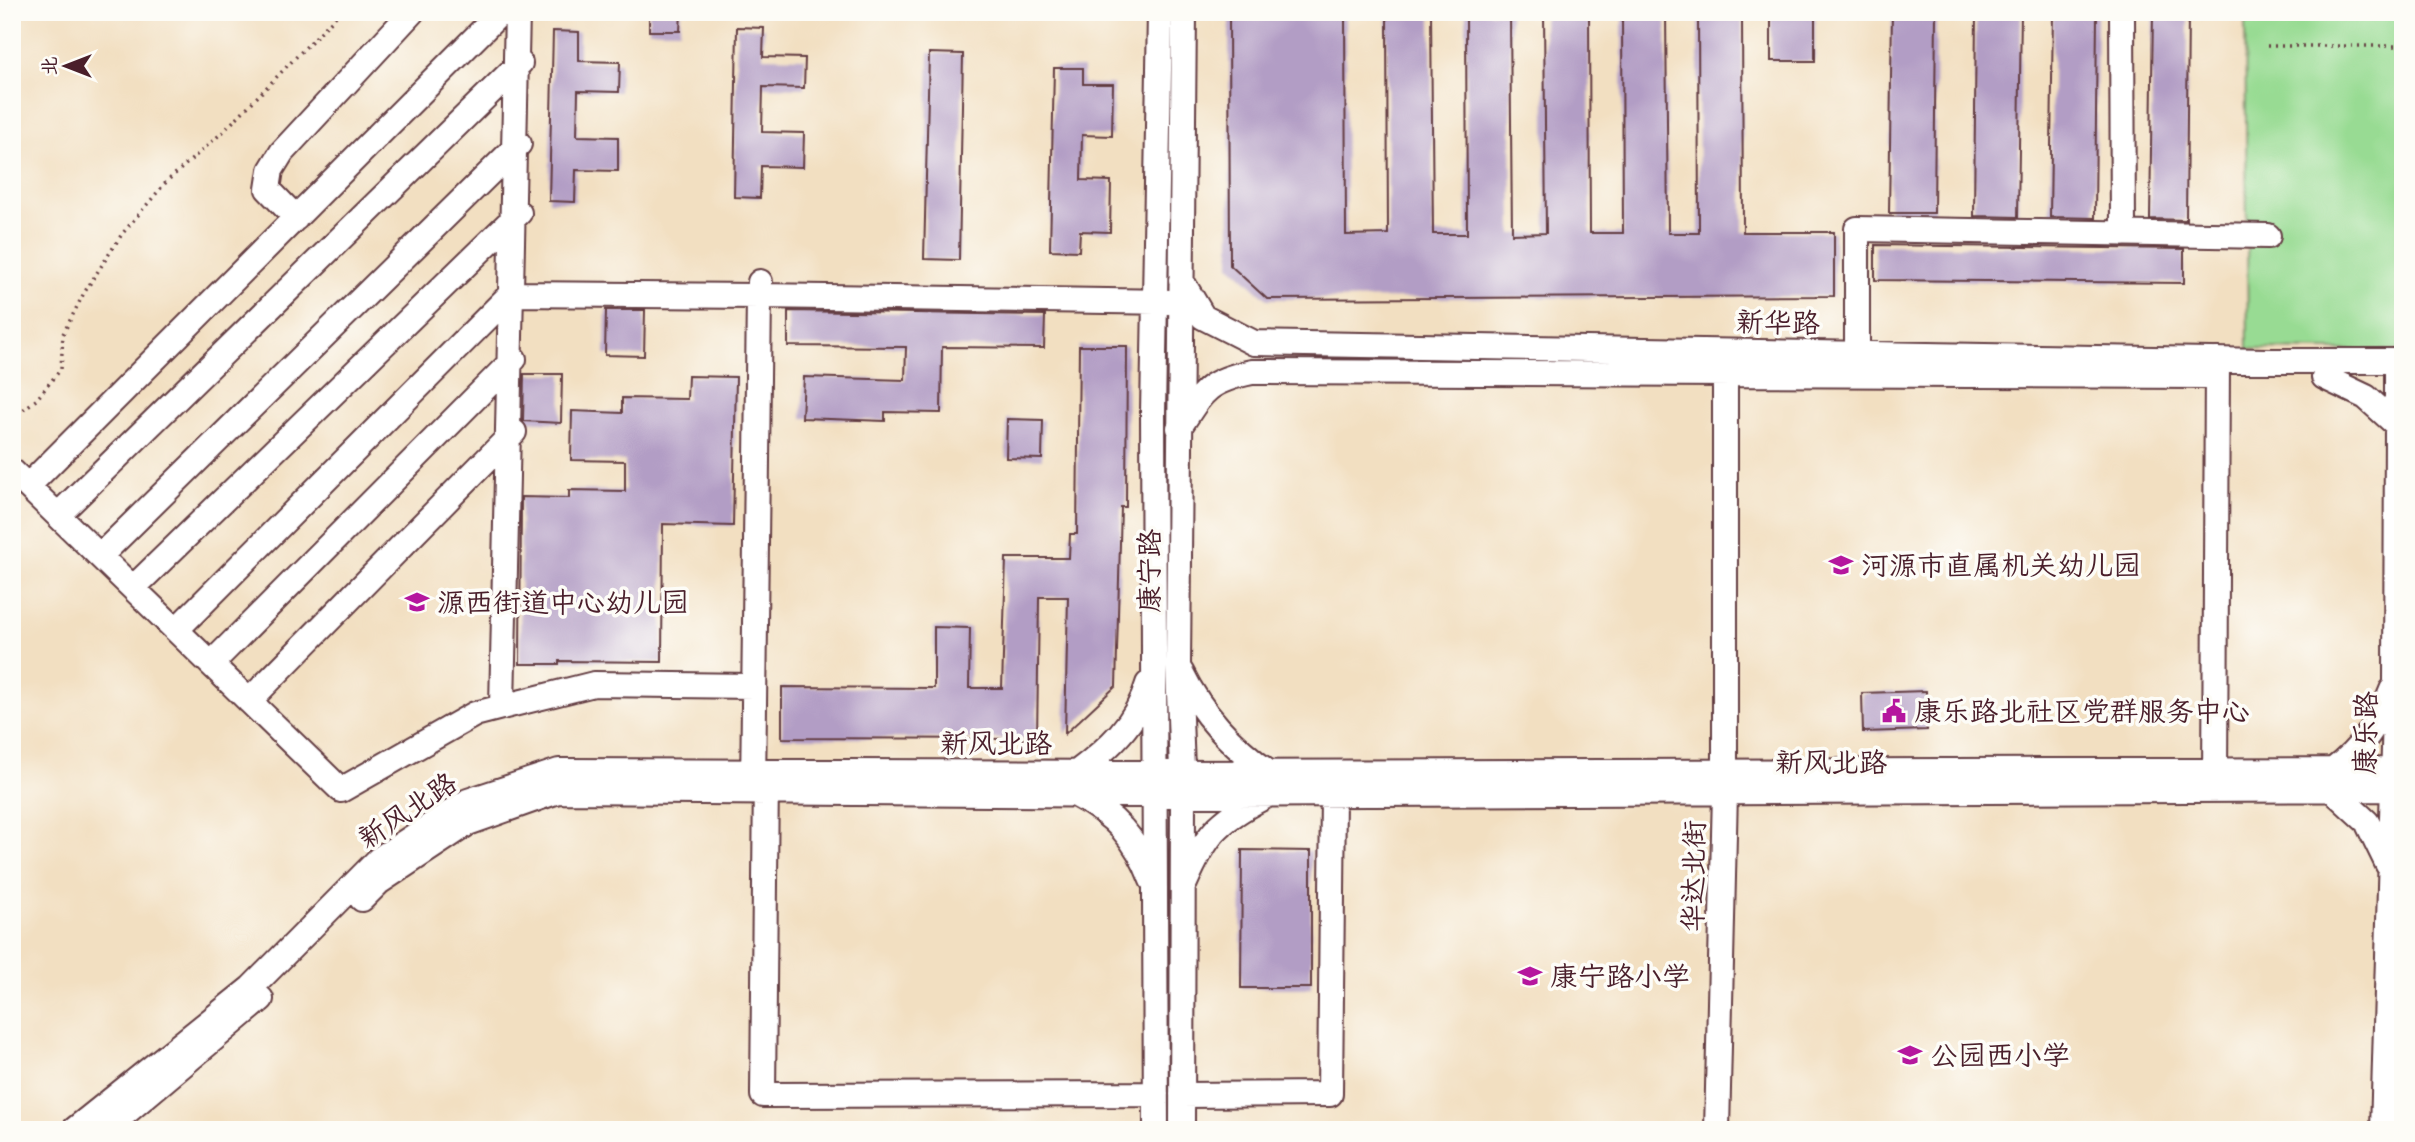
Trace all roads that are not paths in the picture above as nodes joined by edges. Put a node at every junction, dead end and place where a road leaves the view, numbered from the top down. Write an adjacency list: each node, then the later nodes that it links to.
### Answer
1 (412, 12): 11 (street)
2 (501, 12): 13 (street)
3 (517, 12): 8 (street)
4 (524, 12): 8 (street)
5 (1160, 12): 19 (street, 康宁路)
6 (1184, 12): 18 (street, 康宁路)
7 (2122, 12): 14 (street)
8 (520, 64): 9 (street); 31 (street)
9 (518, 145): 12 (street); 32 (street)
10 (250, 170): 11 (street)
11 (268, 189): 13 (street)
12 (516, 215): 16 (street); 33 (street)
13 (296, 218): 30 (street)
14 (2123, 233): 15 (street); 20 (street)
15 (2268, 236)
16 (515, 286): 17 (street); 21 (street); 34 (street)
17 (753, 289): 19 (street); 39 (street)
18 (1181, 289): 19 (street); 22 (street, 新华路); 27 (street, 康宁路)
19 (1155, 293): 36 (street, 康宁路)
20 (1857, 354): 22 (street, 新华路); 23 (street, 新华路)
21 (513, 360): 28 (street); 35 (street)
22 (1731, 363): 23 (street, 新华路); 27 (street, 新华路); 46 (street)
23 (2217, 368): 24 (street, 新华路); 25 (street, 新华路); 43 (street)
24 (2400, 369): 25 (street, 新华路); 26 (street, 康乐路)
25 (2324, 377): 26 (street)
26 (2397, 425): 38 (street, 康乐路)
27 (1180, 428): 37 (street, 康宁路)
28 (511, 434): 40 (street); 41 (street)
29 (12, 457): 30 (street)
30 (25, 478): 31 (street)
31 (61, 511): 32 (street)
32 (104, 552): 33 (street)
33 (137, 584): 34 (street)
34 (180, 626): 35 (street)
35 (215, 660): 40 (street)
36 (1152, 666): 48 (street, 新风北路); 49 (street, 康宁路)
37 (1178, 666): 47 (street); 50 (street, 康宁路)
38 (2396, 679): 42 (street, 康乐路); 44 (street)
39 (748, 680): 41 (street); 45 (street)
40 (253, 696): 41 (street)
41 (505, 700)
42 (2398, 779): 44 (street, 新风北路); 52 (street, 康乐路)
43 (2215, 780): 44 (street, 新风北路); 46 (street, 新风北路)
44 (2332, 780): 52 (street)
45 (753, 782): 48 (street, 新风北路); 55 (street); 58 (street, 新风北路); 59 (street, 新风北路)
46 (1731, 782): 47 (street, 新风北路); 51 (street, 新风北路); 62 (street, 华达北街); 63 (street, 华达北街)
47 (1269, 783): 50 (street, 新风北路); 51 (street, 新风北路); 54 (street, 新风北路)
48 (1076, 784): 49 (street, 新风北路); 53 (street)
49 (1154, 784): 50 (street, 新风北路); 53 (street, 康宁路)
50 (1182, 784): 54 (street, 康宁路)
51 (1333, 794): 56 (street)
52 (2391, 873): 64 (street, 康乐路)
53 (1156, 888): 55 (street, 康宁路)
54 (1182, 890): 56 (street, 康宁路)
55 (1156, 1094): 60 (street, 康宁路)
56 (1182, 1095): 61 (street, 康宁路)
57 (2403, 1109): 65 (street)
58 (74, 1130)
59 (105, 1130)
60 (1156, 1130)
61 (1182, 1130)
62 (1717, 1130)
63 (1730, 1130)
64 (2383, 1130)
65 (2402, 1130)

